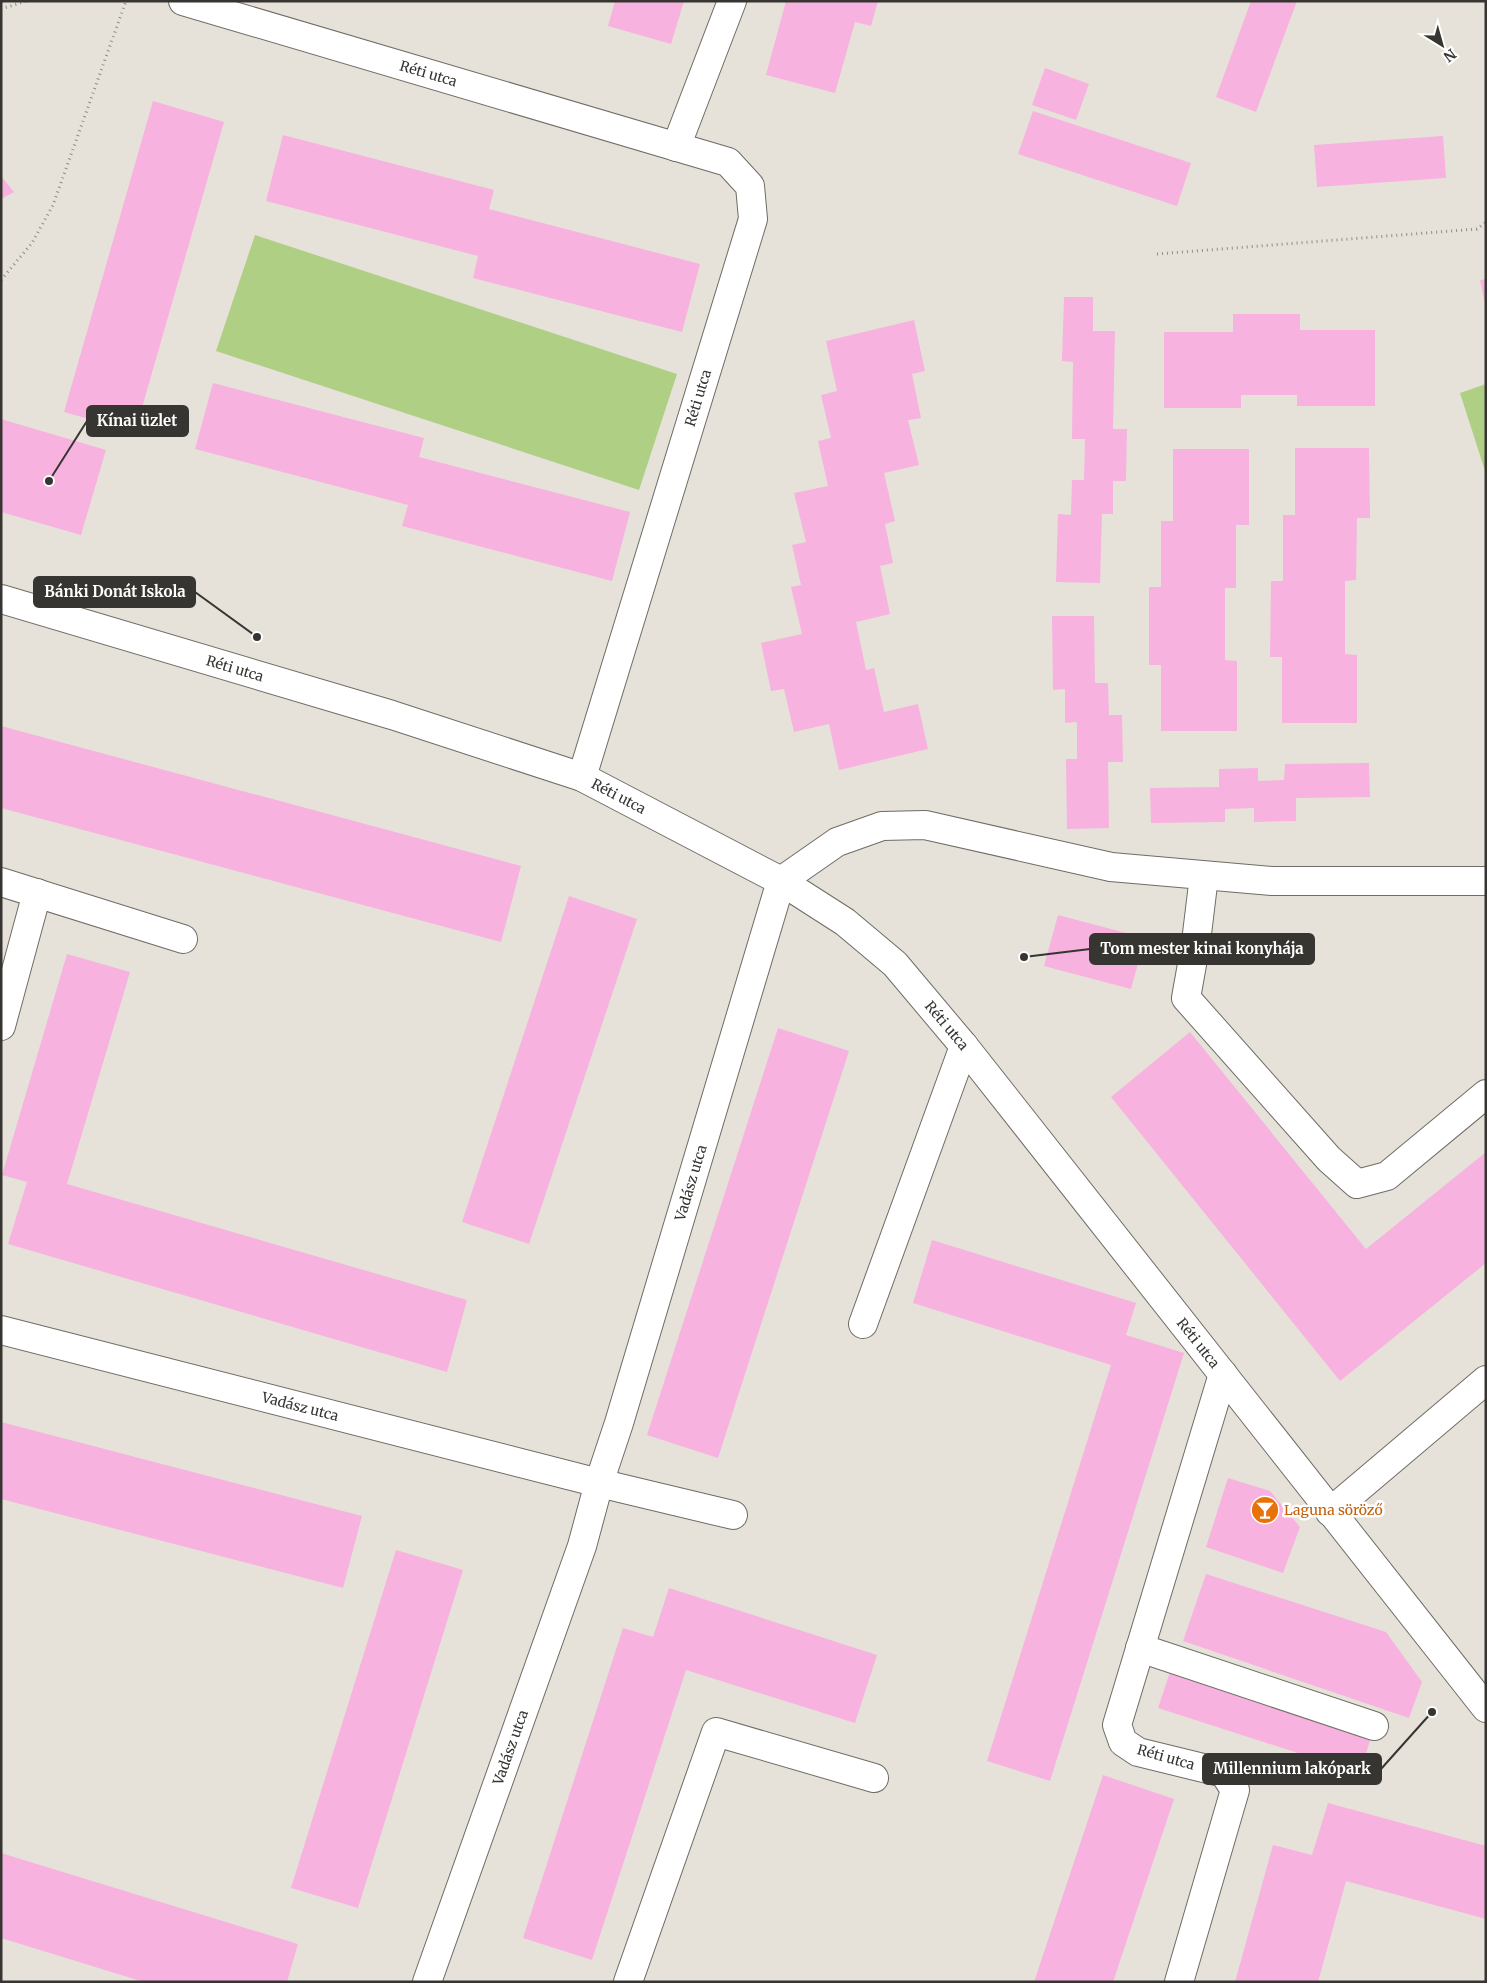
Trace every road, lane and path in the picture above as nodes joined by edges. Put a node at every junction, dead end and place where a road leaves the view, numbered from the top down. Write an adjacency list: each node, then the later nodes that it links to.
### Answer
1 (26, 1): 5 (path)
2 (126, 1): 9 (path)
3 (183, 1): 6 (street, Réti utca)
4 (732, 1): 6 (street)
5 (1, 10)
6 (676, 147): 11 (street, Réti utca)
7 (1486, 222): 8 (path)
8 (1157, 254)
9 (1, 280)
10 (1, 599): 11 (street, Réti utca)
11 (582, 778): 13 (street, Réti utca)
12 (1204, 876): 13 (street); 14 (street); 20 (street)
13 (781, 881): 19 (street, Réti utca); 25 (street, Vadász utca)
14 (1486, 881)
15 (1, 882): 16 (street)
16 (37, 893): 17 (street); 18 (street)
17 (183, 939)
18 (1, 1026)
19 (964, 1046): 21 (street); 23 (street, Réti utca)
20 (1486, 1094)
21 (863, 1324)
22 (1, 1330): 25 (street, Vadász utca)
23 (1223, 1374): 26 (street, Réti utca); 28 (street, Réti utca)
24 (1486, 1380): 26 (street)
25 (598, 1483): 27 (street); 32 (street, Vadász utca)
26 (1330, 1512): 29 (street, Réti utca)
27 (733, 1515)
28 (1140, 1648): 30 (street); 34 (street, Réti utca)
29 (1486, 1708)
30 (1374, 1726)
31 (874, 1778): 33 (street)
32 (427, 1982)
33 (628, 1982)
34 (1179, 1982)

